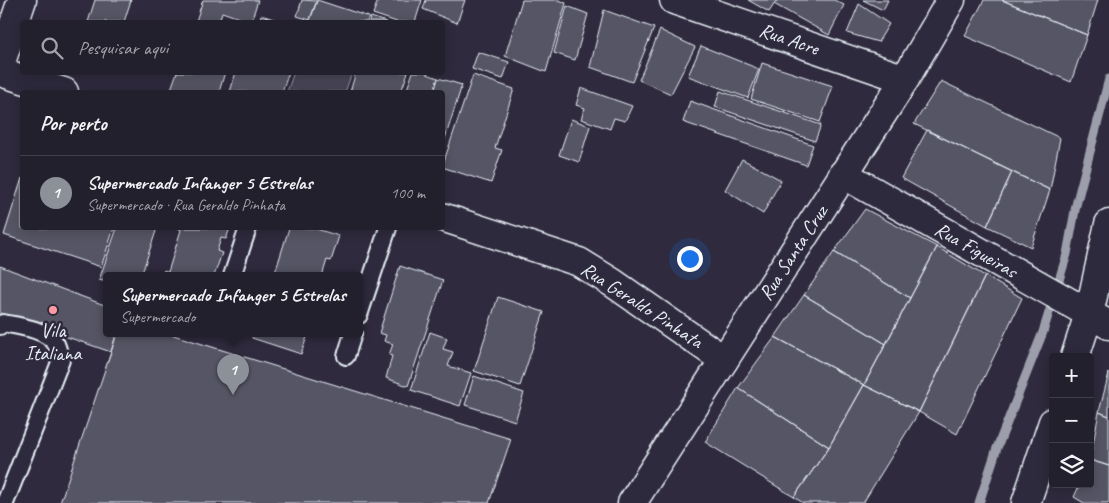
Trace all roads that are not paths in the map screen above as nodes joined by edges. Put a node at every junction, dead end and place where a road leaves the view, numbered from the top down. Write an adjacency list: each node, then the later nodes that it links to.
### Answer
1 (22, 0): 4 (street)
2 (674, 0): 6 (street, Rua Acre)
3 (951, 0): 6 (street, Rua Santa Cruz)
4 (0, 65)
5 (0, 72): 7 (street)
6 (905, 79): 8 (street, Rua Santa Cruz)
7 (58, 90)
8 (844, 174): 15 (street, Rua Figueiras); 20 (street, Rua Santa Cruz)
9 (445, 218): 20 (street, Rua Geraldo Pinhata)
10 (1109, 224): 15 (street)
11 (247, 230): 13 (lane)
12 (387, 230): 14 (lane)
13 (233, 272)
14 (363, 303)
15 (1099, 320): 18 (street)
16 (0, 326): 22 (lane)
17 (352, 337): 19 (lane)
18 (1078, 353)
19 (346, 356)
20 (724, 360): 23 (street, Rua Santa Cruz)
21 (1049, 434): 24 (street)
22 (5, 503)
23 (632, 503)
24 (1026, 503)

